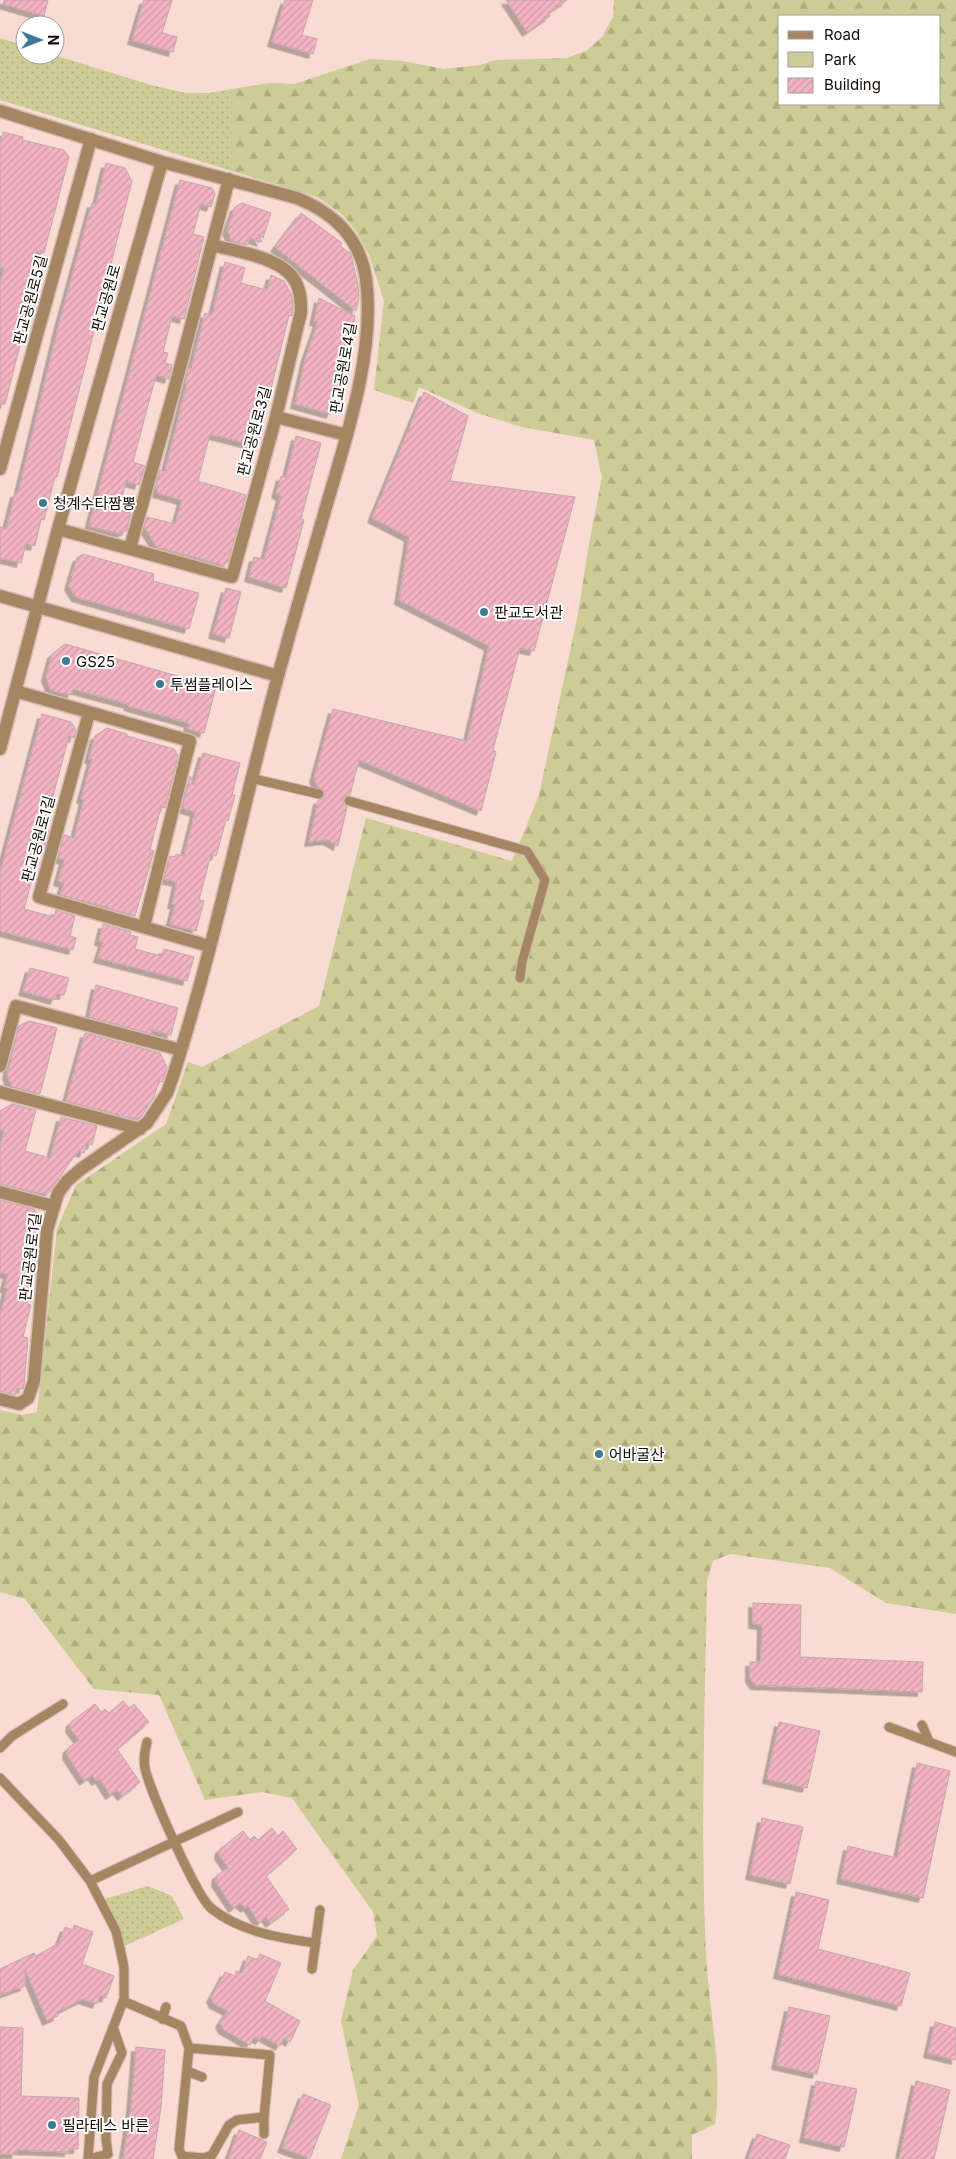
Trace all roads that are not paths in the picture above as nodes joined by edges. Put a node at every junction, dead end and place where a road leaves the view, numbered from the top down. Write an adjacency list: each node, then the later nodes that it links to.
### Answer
1 (0, 111): 2 (street)
2 (91, 139): 3 (street); 8 (street, 판교공원로5길)
3 (162, 162): 4 (street, 판교공원로4길); 9 (street, 판교공원로)
4 (229, 179): 5 (street); 7 (street, 판교공원로4길)
5 (212, 245): 6 (street, 판교공원로3길); 10 (street)
6 (276, 417): 7 (street); 10 (street, 판교공원로3길)
7 (347, 435): 13 (street, 판교공원로4길)
8 (0, 470)
9 (58, 529): 10 (street, 판교공원로3길); 12 (street, 판교공원로)
10 (130, 548)
11 (0, 596): 12 (street)
12 (38, 606): 13 (street); 14 (street, 판교공원로)
13 (278, 676): 17 (street, 판교공원로1길)
14 (15, 691): 15 (street); 16 (street, 판교공원로)
15 (89, 713): 20 (street); 20 (street, 판교공원로1길)
16 (0, 749)
17 (250, 778): 18 (lane); 21 (street, 판교공원로1길)
18 (318, 794)
19 (349, 801): 22 (lane)
20 (144, 926): 21 (street, 판교공원로1길)
21 (209, 946): 23 (street, 판교공원로1길)
22 (520, 978)
23 (181, 1050): 24 (street); 26 (street, 판교공원로1길)
24 (0, 1066)
25 (0, 1092): 26 (street)
26 (140, 1129): 28 (street, 판교공원로1길)
27 (0, 1192): 28 (street)
28 (53, 1206): 29 (street, 판교공원로1길)
29 (0, 1399)
30 (63, 1704): 35 (lane)
31 (922, 1725): 33 (lane)
32 (889, 1727): 33 (lane)
33 (929, 1741): 36 (lane)
34 (147, 1742): 39 (lane)
35 (0, 1748)
36 (956, 1752)
37 (0, 1778): 40 (lane)
38 (238, 1812): 39 (lane)
39 (175, 1841): 40 (lane); 42 (lane)
40 (90, 1881): 44 (lane)
41 (320, 1910): 42 (lane)
42 (316, 1943): 43 (lane)
43 (312, 1969)
44 (123, 2001): 46 (lane); 47 (lane)
45 (166, 2007): 46 (lane)
46 (162, 2019): 48 (lane)
47 (113, 2027): 53 (lane); 53 (lane)
48 (189, 2048): 49 (lane); 51 (lane)
49 (187, 2071): 50 (lane); 51 (lane)
50 (202, 2078)
51 (264, 2117): 52 (lane)
52 (264, 2134)
53 (88, 2159)

